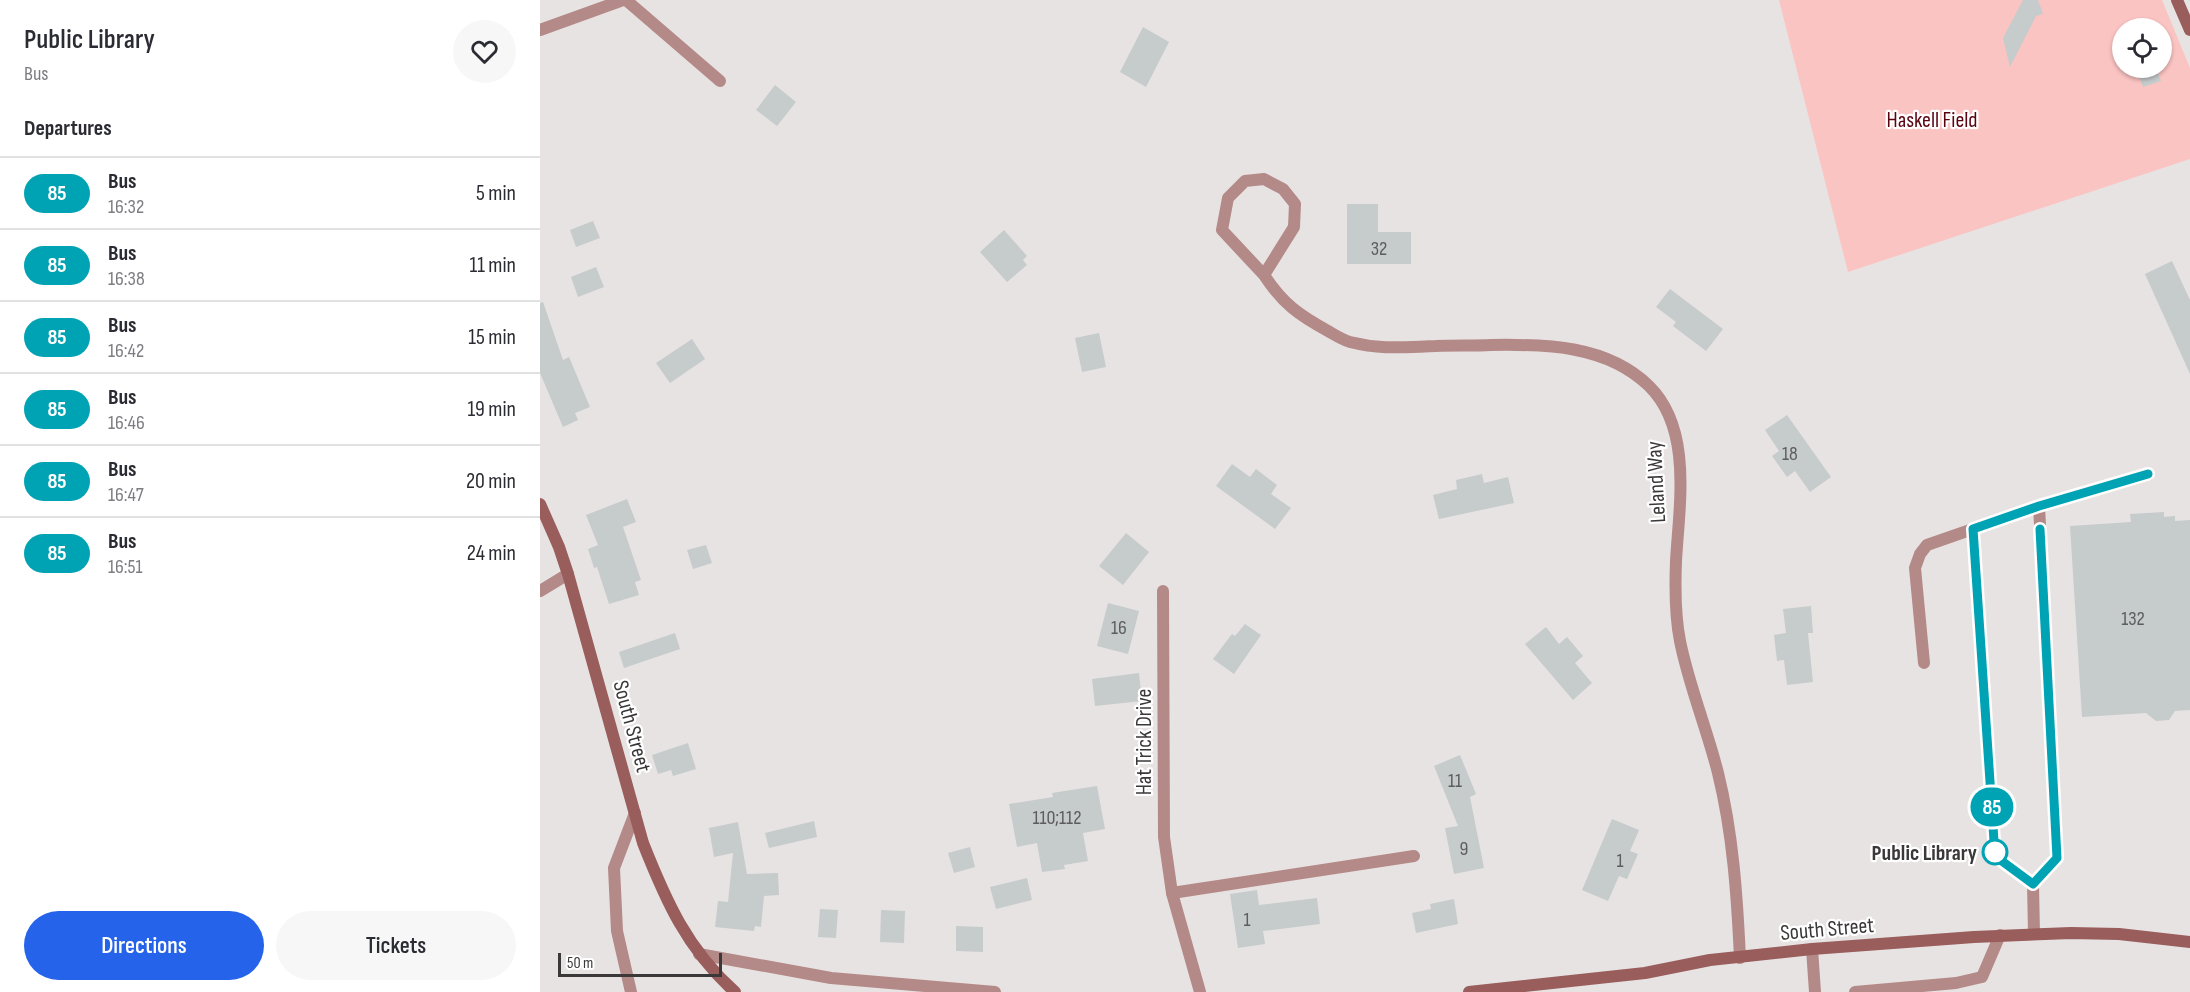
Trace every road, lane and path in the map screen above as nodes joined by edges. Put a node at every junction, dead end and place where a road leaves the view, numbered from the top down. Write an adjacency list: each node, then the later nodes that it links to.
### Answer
1 (625, 0): 3 (street); 5 (street)
2 (2177, 0): 4 (street)
3 (540, 30)
4 (2190, 30)
5 (720, 81)
6 (1264, 275): 6 (street, Leland Way); 24 (street, Leland Way)
7 (2148, 474): 9 (street)
8 (540, 504): 11 (street, South Street)
9 (2039, 506): 10 (street); 17 (street)
10 (1973, 529): 14 (street); 17 (street)
11 (568, 574): 12 (street); 15 (street, South Street)
12 (540, 591)
13 (1163, 591): 18 (street, Hat Trick Drive)
14 (1924, 663)
15 (635, 813): 23 (street, South Street); 26 (street)
16 (1414, 856): 18 (street)
17 (2033, 884): 19 (street)
18 (1172, 893): 29 (street, Hat Trick Drive)
19 (2034, 934): 20 (street, South Street); 21 (street, South Street)
20 (2000, 935): 22 (street, South Street); 32 (street)
21 (2190, 942)
22 (1812, 950): 24 (street, South Street); 31 (street)
23 (699, 954): 27 (street, South Street); 28 (street)
24 (1740, 958): 25 (street, South Street)
25 (1500, 990): 30 (street, South Street)
26 (631, 992)
27 (735, 992)
28 (995, 992)
29 (1200, 992)
30 (1469, 992)
31 (1815, 992)
32 (1855, 992)

